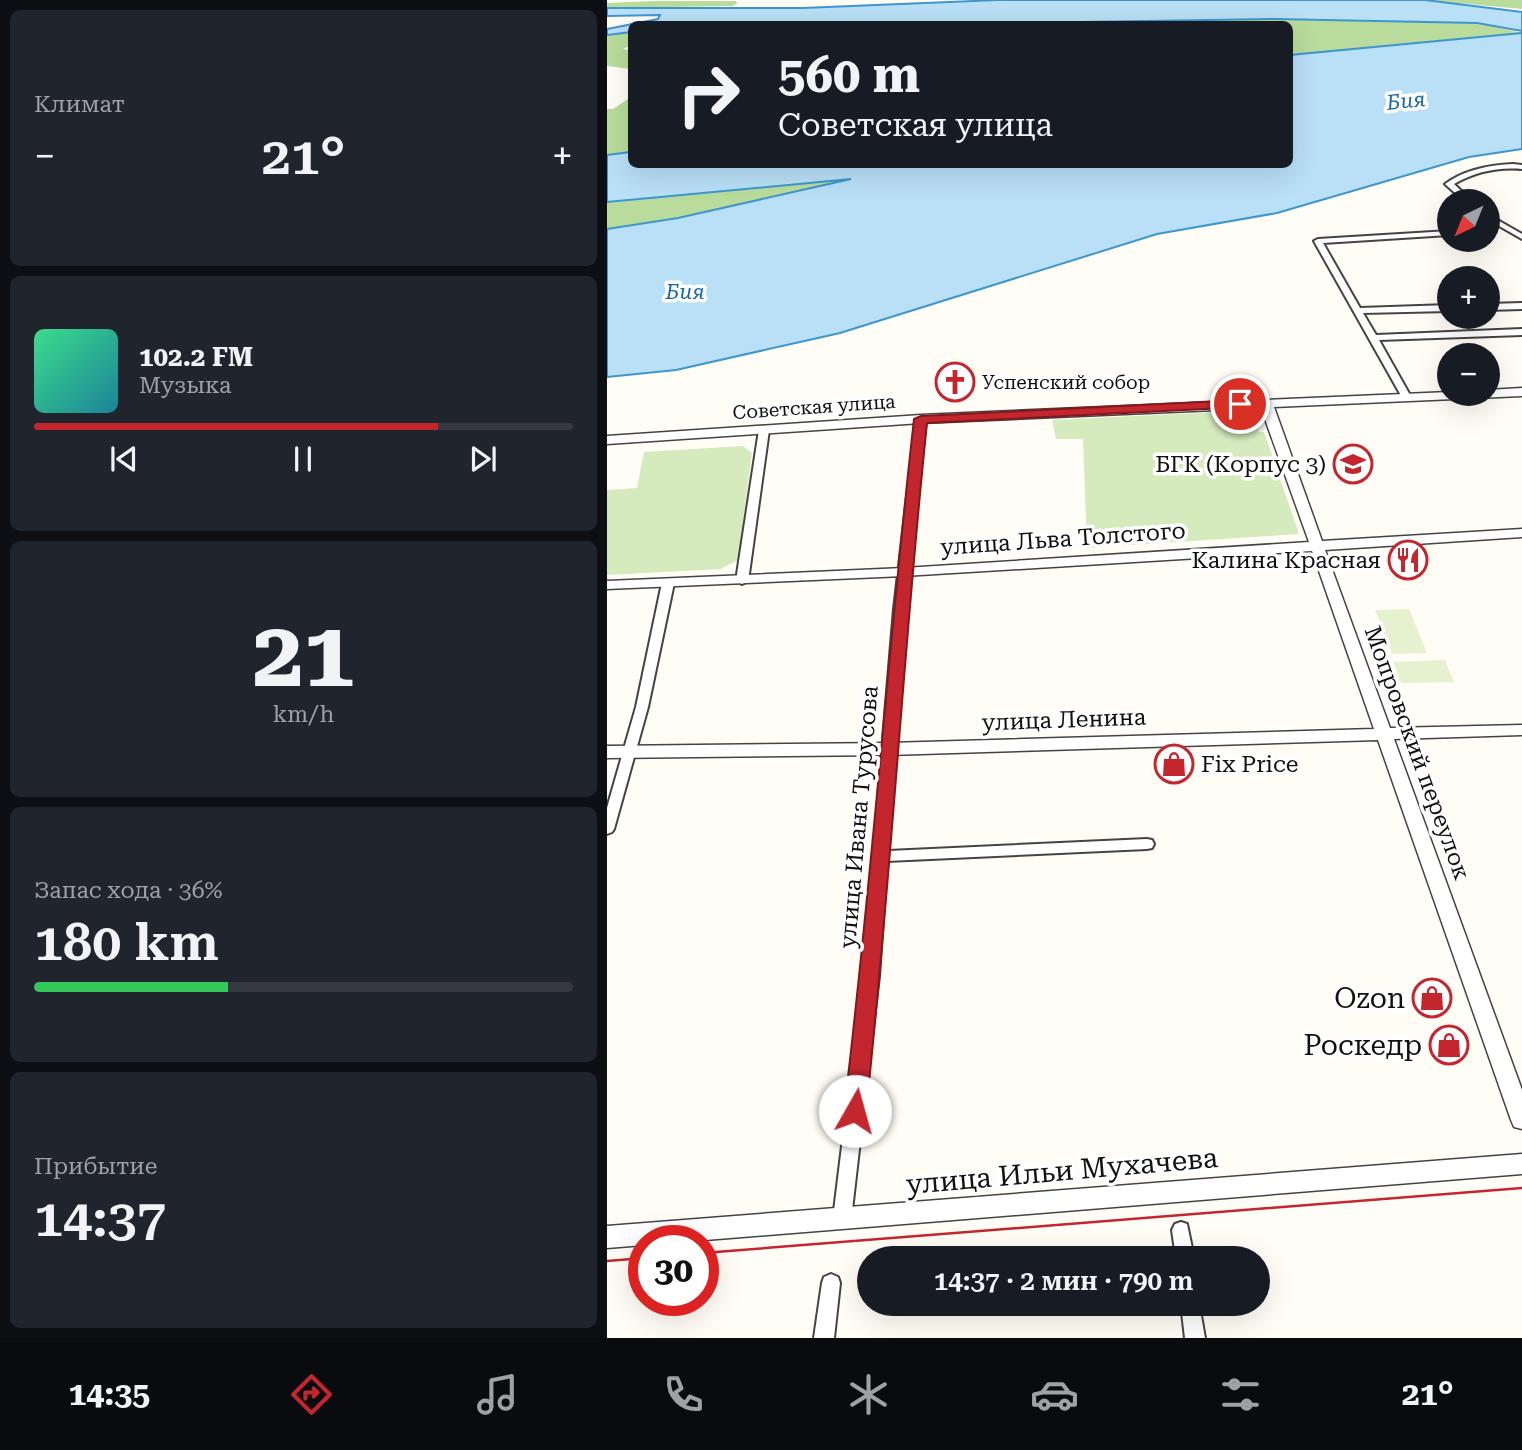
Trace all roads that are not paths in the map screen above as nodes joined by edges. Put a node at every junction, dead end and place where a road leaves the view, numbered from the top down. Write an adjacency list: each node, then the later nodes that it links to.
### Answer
1 (1522, 167): 2 (street)
2 (1455, 189)
3 (1500, 224): 4 (street)
4 (1511, 230): 5 (street); 6 (street); 8 (street)
5 (1522, 230)
6 (1500, 231)
7 (1437, 234): 9 (street)
8 (1522, 237)
9 (1319, 240): 13 (street)
10 (1522, 306): 11 (street)
11 (1500, 307)
12 (1437, 308): 13 (street)
13 (1358, 311): 15 (street)
14 (1522, 332): 15 (street)
15 (1373, 338): 19 (street)
16 (1500, 394): 17 (street, Советская улица)
17 (1521, 394)
18 (1437, 396): 19 (street, Советская улица)
19 (1406, 397): 20 (street, Советская улица)
20 (1266, 402): 21 (street, Советская улица); 25 (street, Мопровский переулок)
21 (921, 419): 22 (street, Советская улица); 26 (street, улица Ивана Турусова)
22 (764, 430): 23 (street, Советская улица); 27 (street)
23 (607, 440)
24 (1522, 533): 25 (street, улица Льва Толстого)
25 (1318, 546): 26 (street, улица Льва Толстого); 31 (street, Мопровский переулок)
26 (904, 572): 27 (street, улица Льва Толстого); 32 (street, улица Ивана Турусова)
27 (742, 581): 28 (street, улица Льва Толстого)
28 (668, 583): 29 (street, улица Льва Толстого); 33 (street)
29 (607, 585)
30 (1522, 730): 31 (street, улица Ленина)
31 (1385, 733): 32 (street, улица Ленина); 38 (street, Мопровский переулок)
32 (889, 749): 33 (street, улица Ленина); 37 (street, улица Ивана Турусова)
33 (633, 751): 34 (street, улица Ленина); 35 (street)
34 (607, 752)
35 (607, 829)
36 (1147, 844): 37 (street)
37 (881, 856): 40 (street, улица Ивана Турусова)
38 (1522, 1120)
39 (1522, 1164): 40 (street, улица Ильи Мухачева)
40 (842, 1219): 42 (street, улица Ильи Мухачева)
41 (1181, 1230): 43 (street)
42 (607, 1237)
43 (1183, 1246)
44 (831, 1283): 46 (street)
45 (1192, 1316): 47 (street)
46 (824, 1338)
47 (1195, 1338)

